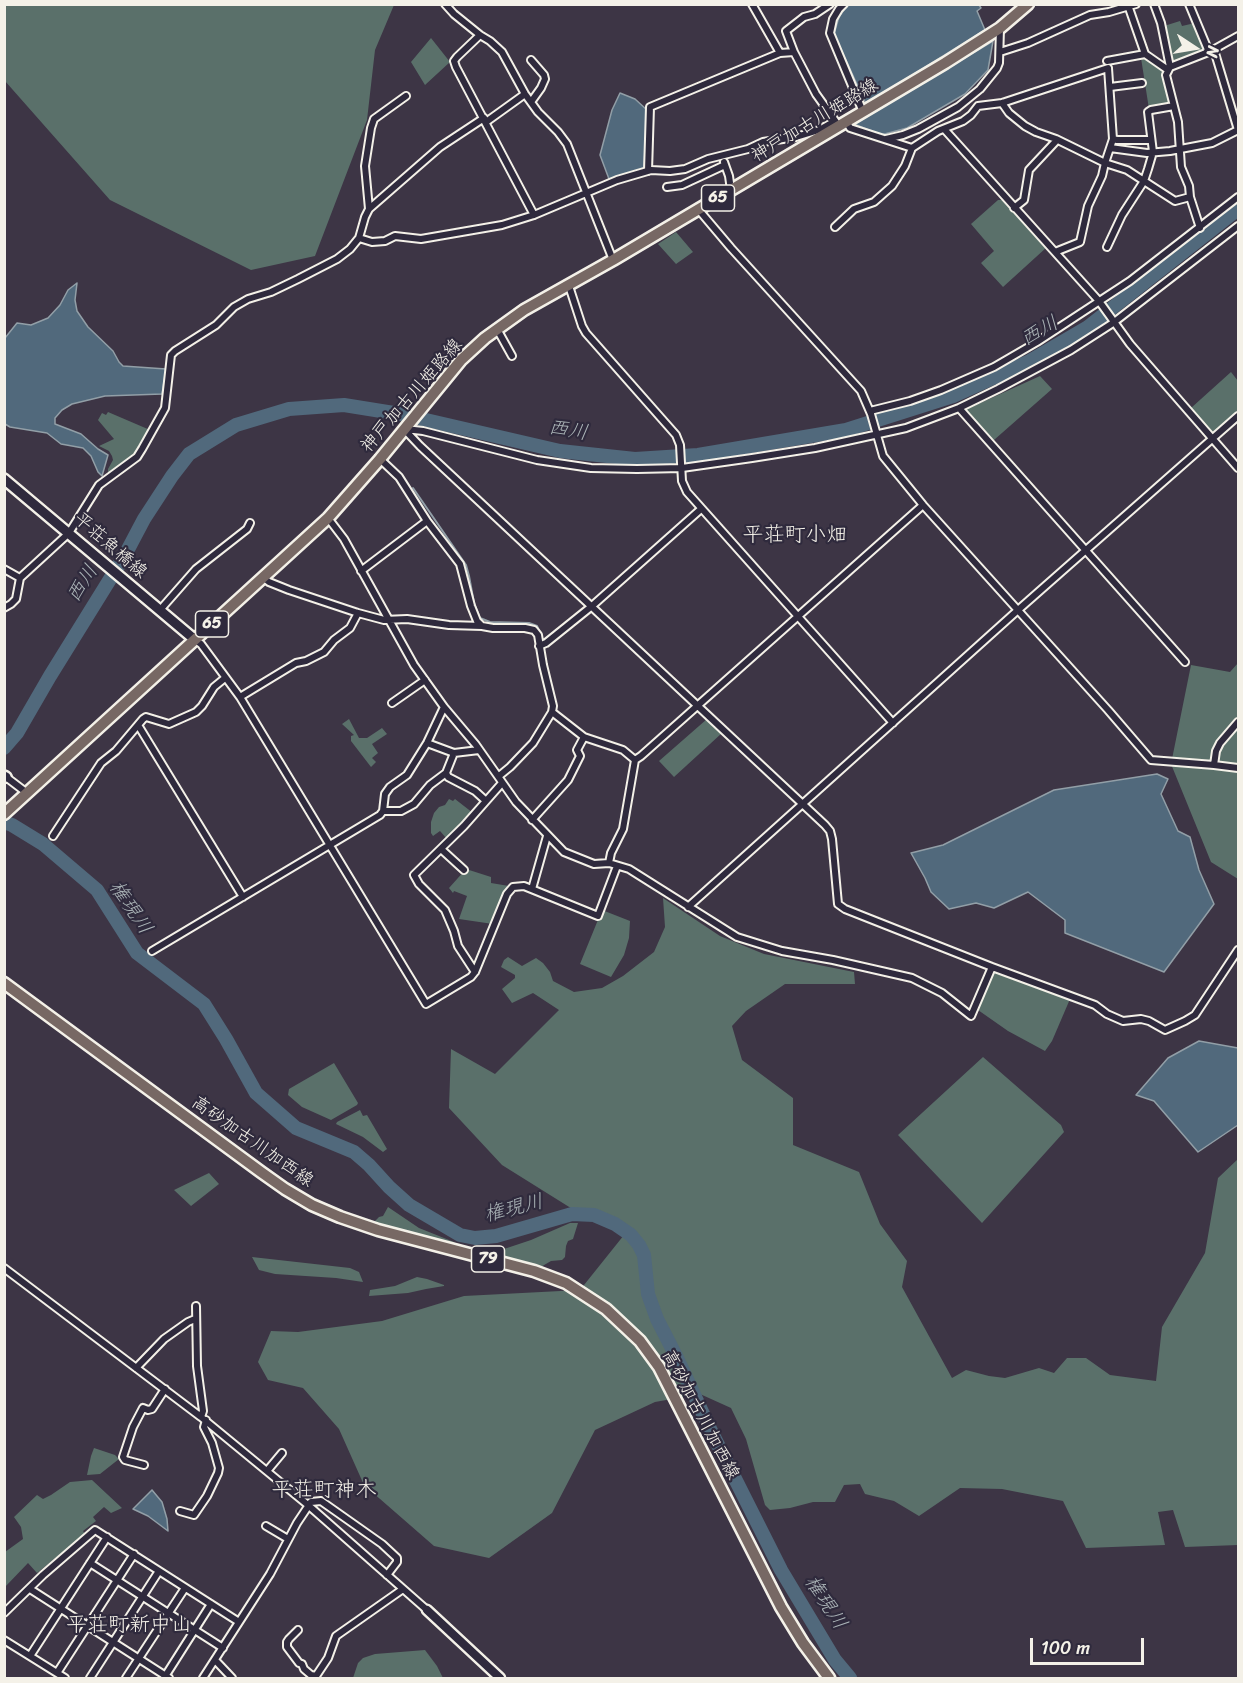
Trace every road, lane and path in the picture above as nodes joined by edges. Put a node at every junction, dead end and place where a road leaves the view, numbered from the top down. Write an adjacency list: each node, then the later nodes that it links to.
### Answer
1 (446, 4): 11 (street)
2 (752, 4): 14 (street)
3 (830, 4): 15 (street)
4 (844, 4): 28 (street)
5 (1028, 4): 10 (main road, 神戸加古川姫路線 / 65)
6 (1136, 4): 9 (street)
7 (1154, 4): 20 (street)
8 (1189, 4): 13 (street)
9 (1129, 8): 16 (street); 17 (street)
10 (1000, 27): 16 (street); 28 (main road, 神戸加古川姫路線 / 65)
11 (480, 35): 23 (street); 29 (street)
12 (1239, 36): 13 (street)
13 (1212, 51): 20 (street); 32 (street)
14 (780, 52): 15 (street); 44 (street)
15 (794, 52): 30 (street)
16 (1000, 52): 33 (street)
17 (1145, 54): 19 (street); 20 (street)
18 (531, 60): 25 (street)
19 (1107, 61)
20 (1169, 69): 27 (street)
21 (1142, 83): 22 (street)
22 (1110, 87): 26 (street); 34 (street)
23 (525, 94): 25 (street); 29 (street)
24 (406, 96): 52 (street)
25 (531, 102): 48 (street)
26 (1002, 103): 31 (street); 35 (street)
27 (1174, 106): 36 (street); 39 (street)
28 (863, 112): 30 (main road, 神戸加古川姫路線 / 65)
29 (485, 120): 52 (street); 54 (street)
30 (839, 122): 33 (street); 41 (street); 47 (main road, 神戸加古川姫路線 / 65)
31 (945, 130): 37 (street); 51 (street)
32 (1238, 130): 39 (street)
33 (883, 139): 37 (street)
34 (1113, 139): 36 (street); 38 (street)
35 (1057, 140): 42 (street); 51 (street)
36 (1151, 140): 40 (street)
37 (912, 148): 56 (street)
38 (1110, 148): 40 (street); 42 (street)
39 (1180, 149): 40 (street); 49 (street)
40 (1153, 152): 45 (street)
41 (721, 156): 43 (street); 44 (street)
42 (1105, 163): 45 (street); 60 (street)
43 (725, 165): 46 (street); 47 (street)
44 (648, 171): 48 (street)
45 (1144, 181): 49 (street); 59 (street)
46 (667, 187)
47 (731, 190): 53 (main road, 神戸加古川姫路線 / 65)
48 (586, 193): 54 (street); 61 (street)
49 (1190, 197): 57 (street)
50 (1239, 197): 57 (street)
51 (1014, 208): 60 (street)
52 (369, 209): 58 (street)
53 (698, 209): 61 (main road, 神戸加古川姫路線 / 65); 68 (street)
54 (534, 215): 58 (street)
55 (1239, 226): 64 (street)
56 (835, 227)
57 (1200, 228): 63 (street)
58 (358, 238): 82 (street)
59 (1107, 247)
60 (1055, 252): 63 (street)
61 (613, 260): 62 (main road, 神戸加古川姫路線 / 65)
62 (568, 286): 65 (main road, 神戸加古川姫路線 / 65); 74 (street)
63 (1099, 301): 64 (street); 68 (street)
64 (1113, 323): 67 (street); 72 (street)
65 (497, 329): 66 (street); 70 (main road, 神戸加古川姫路線 / 65)
66 (512, 356)
67 (959, 408): 71 (street); 83 (street)
68 (870, 412): 71 (street)
69 (1239, 416): 72 (street)
70 (406, 427): 73 (main road, 神戸加古川姫路線 / 65); 74 (street); 88 (street)
71 (876, 435): 74 (street); 77 (street)
72 (1213, 438): 75 (street); 83 (street)
73 (380, 459): 79 (main road, 神戸加古川姫路線 / 65); 80 (street)
74 (682, 468): 78 (street)
75 (1239, 468)
76 (4, 478): 82 (main road, 平荘魚橋線)
77 (923, 505): 91 (street); 93 (street)
78 (701, 509): 88 (street); 93 (street)
79 (328, 518): 85 (street); 87 (main road, 神戸加古川姫路線 / 65)
80 (427, 522): 85 (street); 95 (street)
81 (250, 523): 90 (street)
82 (69, 532): 86 (street); 90 (main road, 平荘魚橋線)
83 (1086, 551): 91 (street); 98 (street)
84 (4, 569): 86 (street)
85 (361, 571): 94 (street)
86 (20, 578): 89 (street)
87 (264, 578): 92 (street); 96 (main road, 神戸加古川姫路線 / 65)
88 (592, 606): 97 (street); 103 (street)
89 (4, 608)
90 (160, 610): 96 (main road, 平荘魚橋線)
91 (1018, 610): 107 (street); 114 (street)
92 (358, 613): 94 (street); 101 (street)
93 (798, 617): 103 (street); 107 (street)
94 (389, 620): 95 (street); 100 (street)
95 (482, 626): 97 (street)
96 (194, 639): 99 (street); 119 (main road, 神戸加古川姫路線 / 65)
97 (539, 646): 105 (street)
98 (1185, 662)
99 (225, 678): 101 (street); 108 (street)
100 (425, 680): 102 (street); 104 (street)
101 (240, 697): 127 (street)
102 (392, 704)
103 (697, 705): 113 (street); 121 (street)
104 (444, 707): 110 (street); 111 (street)
105 (552, 712): 109 (street); 118 (street)
106 (1239, 722): 114 (street)
107 (893, 723): 121 (street)
108 (138, 725): 125 (street); 133 (street)
109 (584, 737): 113 (street); 124 (street)
110 (427, 743): 112 (street); 122 (street)
111 (479, 750): 112 (street); 118 (street)
112 (454, 753): 116 (street)
113 (634, 760): 129 (street)
114 (1214, 765): 115 (street)
115 (1239, 768)
116 (446, 773): 120 (street); 122 (street)
117 (5, 776): 119 (street)
118 (501, 780): 120 (street); 124 (street)
119 (27, 793): 123 (main road, 神戸加古川姫路線 / 65)
120 (486, 801): 128 (street)
121 (803, 804): 134 (street); 137 (street)
122 (383, 811): 127 (street)
123 (6, 813)
124 (532, 819): 126 (street)
125 (53, 836)
126 (547, 836): 129 (street); 132 (street)
127 (330, 845): 133 (street); 138 (street)
128 (441, 849): 131 (street); 138 (street)
129 (609, 863): 130 (street)
130 (617, 866): 132 (street); 134 (street)
131 (464, 870)
132 (532, 889): 138 (street)
133 (243, 897): 135 (street)
134 (688, 907): 137 (street)
135 (152, 951)
136 (1239, 951): 137 (street)
137 (992, 967)
138 (475, 972)
139 (4, 982): 186 (main road, 高砂加古川加西線 / 79)
140 (4, 1269): 143 (street)
141 (196, 1306): 142 (street)
142 (195, 1319): 143 (street); 145 (street)
143 (136, 1368): 144 (street)
144 (165, 1389): 145 (street); 147 (street)
145 (203, 1419): 148 (street); 150 (street)
146 (282, 1453): 148 (street)
147 (144, 1465)
148 (267, 1471): 149 (street)
149 (308, 1505): 153 (street); 157 (street); 157 (street)
150 (180, 1511)
151 (266, 1526): 153 (street)
152 (107, 1537): 154 (street); 155 (street); 160 (street)
153 (288, 1539): 168 (street)
154 (134, 1554): 156 (street); 158 (street)
155 (90, 1563): 158 (street); 164 (street)
156 (159, 1571): 159 (street); 162 (street)
157 (387, 1575): 161 (street)
158 (117, 1580): 162 (street); 169 (street)
159 (185, 1588): 163 (street); 167 (street)
160 (30, 1589): 164 (street); 166 (street)
161 (403, 1589): 165 (street); 170 (street)
162 (143, 1597): 167 (street); 173 (street)
163 (211, 1604): 168 (street); 171 (street)
164 (61, 1609): 169 (street); 175 (street)
165 (427, 1610): 185 (street)
166 (4, 1613)
167 (169, 1615): 171 (street); 176 (street)
168 (239, 1623): 174 (street)
169 (87, 1626): 173 (street); 178 (street)
170 (298, 1629)
171 (195, 1631): 174 (street); 182 (street)
172 (4, 1640): 175 (street)
173 (114, 1643): 176 (street); 180 (street)
174 (223, 1648): 177 (street)
175 (30, 1656): 178 (street)
176 (139, 1660): 181 (street); 182 (street)
177 (215, 1660): 183 (street); 184 (street)
178 (57, 1673): 179 (street)
179 (65, 1678)
180 (90, 1678)
181 (126, 1678)
182 (166, 1678)
183 (203, 1678)
184 (232, 1678)
185 (500, 1678)
186 (829, 1678)

